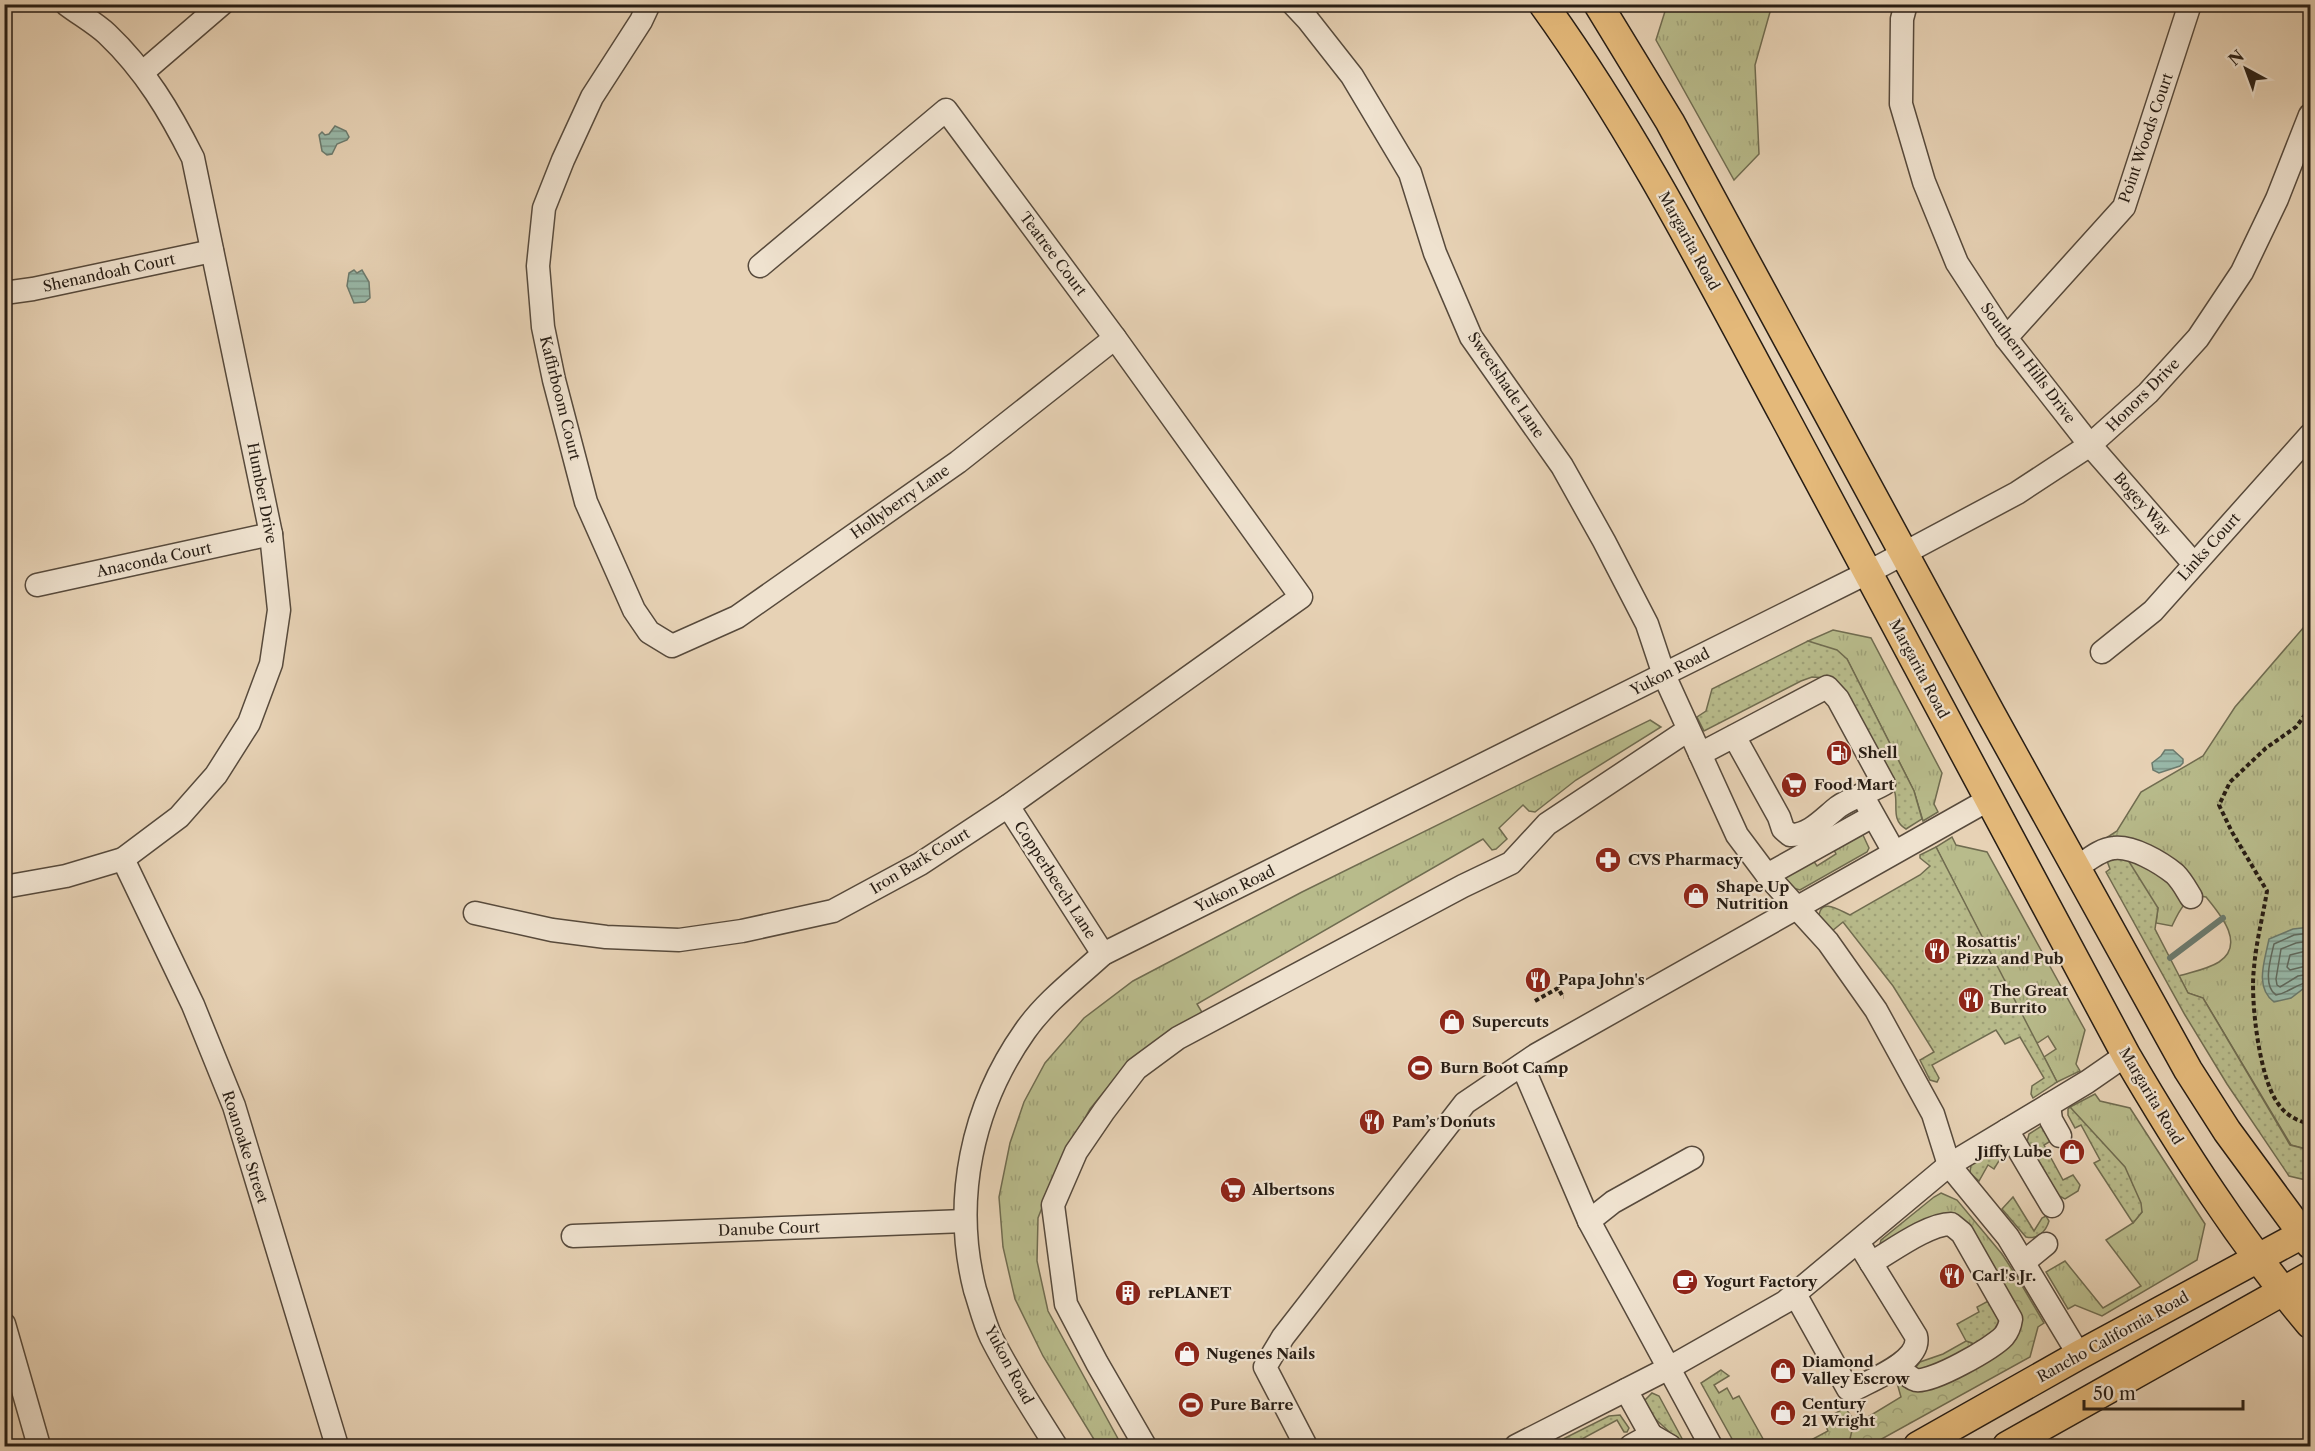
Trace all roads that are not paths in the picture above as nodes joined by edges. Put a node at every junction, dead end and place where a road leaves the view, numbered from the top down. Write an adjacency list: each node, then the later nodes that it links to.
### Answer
1 (66, 4): 9 (street, Humber Drive)
2 (222, 4): 9 (street)
3 (649, 4): 24 (street, Kaffirboom Court)
4 (1293, 4): 26 (street, Sweetshade Lane)
5 (1544, 4): 21 (main road, Margarita Road)
6 (1598, 4): 19 (main road)
7 (1906, 4): 15 (street, Southern Hills Drive)
8 (2190, 4): 15 (street, Point Woods Court)
9 (143, 72): 11 (street, Humber Drive)
10 (2310, 115): 17 (street, Honors Drive)
11 (212, 251): 13 (street, Shenandoah Court); 18 (street, Humber Drive)
12 (760, 266): 14 (street, Teatree Court)
13 (4, 293)
14 (1115, 338): 23 (street, Teatree Court); 24 (street, Hollyberry Lane)
15 (2006, 338): 17 (street, Southern Hills Drive)
16 (2310, 435): 20 (street, Links Court)
17 (2090, 445): 19 (street, Honors Drive); 20 (street, Bogey Way)
18 (271, 534): 22 (street, Anaconda Court); 35 (street, Humber Drive)
19 (1903, 553): 21 (street, Honors Drive); 36 (main road)
20 (2194, 564): 25 (street, Links Court)
21 (1867, 573): 26 (street, Yukon Road); 31 (main road, Margarita Road)
22 (37, 585)
23 (1301, 597): 32 (street, Iron Bark Court)
24 (672, 646)
25 (2102, 652)
26 (1664, 675): 27 (street, Sweetshade Lane); 42 (street, Yukon Road)
27 (1688, 730): 29 (street, Sweetshade Lane); 73 (street)
28 (1734, 736): 29 (street); 30 (street); 30 (street)
29 (1700, 754): 37 (street, Sweetshade Lane)
30 (1862, 795): 33 (street)
31 (1988, 800): 34 (street); 43 (main road, Margarita Road)
32 (1008, 806): 41 (street, Iron Bark Court); 42 (street, Copperbeech Lane)
33 (1873, 816): 34 (street); 37 (street)
34 (1894, 852): 40 (street)
35 (123, 859): 38 (street, Humber Drive); 71 (street, Roanoake Street)
36 (2076, 868): 39 (street); 54 (main road)
37 (1767, 874): 40 (street, Sweetshade Lane)
38 (4, 887)
39 (2191, 897)
40 (1797, 907): 44 (street); 49 (street, Sweetshade Lane)
41 (475, 913)
42 (1103, 954): 51 (street, Yukon Road)
43 (2126, 1055): 45 (street); 57 (main road, Margarita Road)
44 (1522, 1065): 52 (street); 74 (street)
45 (2049, 1105): 46 (street); 47 (street)
46 (2007, 1130): 49 (street); 50 (street)
47 (2064, 1133)
48 (1692, 1158): 52 (street)
49 (1949, 1165): 55 (street); 58 (street)
50 (2052, 1206)
51 (965, 1221): 53 (street, Danube Court); 72 (street, Yukon Road)
52 (1589, 1221): 67 (street)
53 (573, 1236)
54 (2308, 1236): 57 (main road, Rancho California Road)
55 (1858, 1241): 59 (street); 62 (street)
56 (2046, 1244): 58 (street)
57 (2259, 1258): 61 (main road, Margarita Road); 65 (main road, Rancho California Road)
58 (2024, 1262): 65 (street)
59 (1871, 1263): 66 (street); 66 (street)
60 (2310, 1276): 61 (main road)
61 (2284, 1290): 63 (main road, Margarita Road); 79 (main road)
62 (1795, 1294): 66 (street); 67 (street)
63 (2310, 1323)
64 (4, 1324): 70 (street)
65 (2079, 1355): 78 (main road, Rancho California Road)
66 (1898, 1366)
67 (1667, 1369): 68 (street); 77 (street)
68 (1626, 1390): 69 (street); 75 (street)
69 (1661, 1441): 76 (street)
70 (39, 1446)
71 (337, 1446)
72 (1056, 1446)
73 (1145, 1446)
74 (1306, 1446)
75 (1516, 1446)
76 (1631, 1446)
77 (1711, 1446)
78 (1918, 1446)
79 (2007, 1446)

